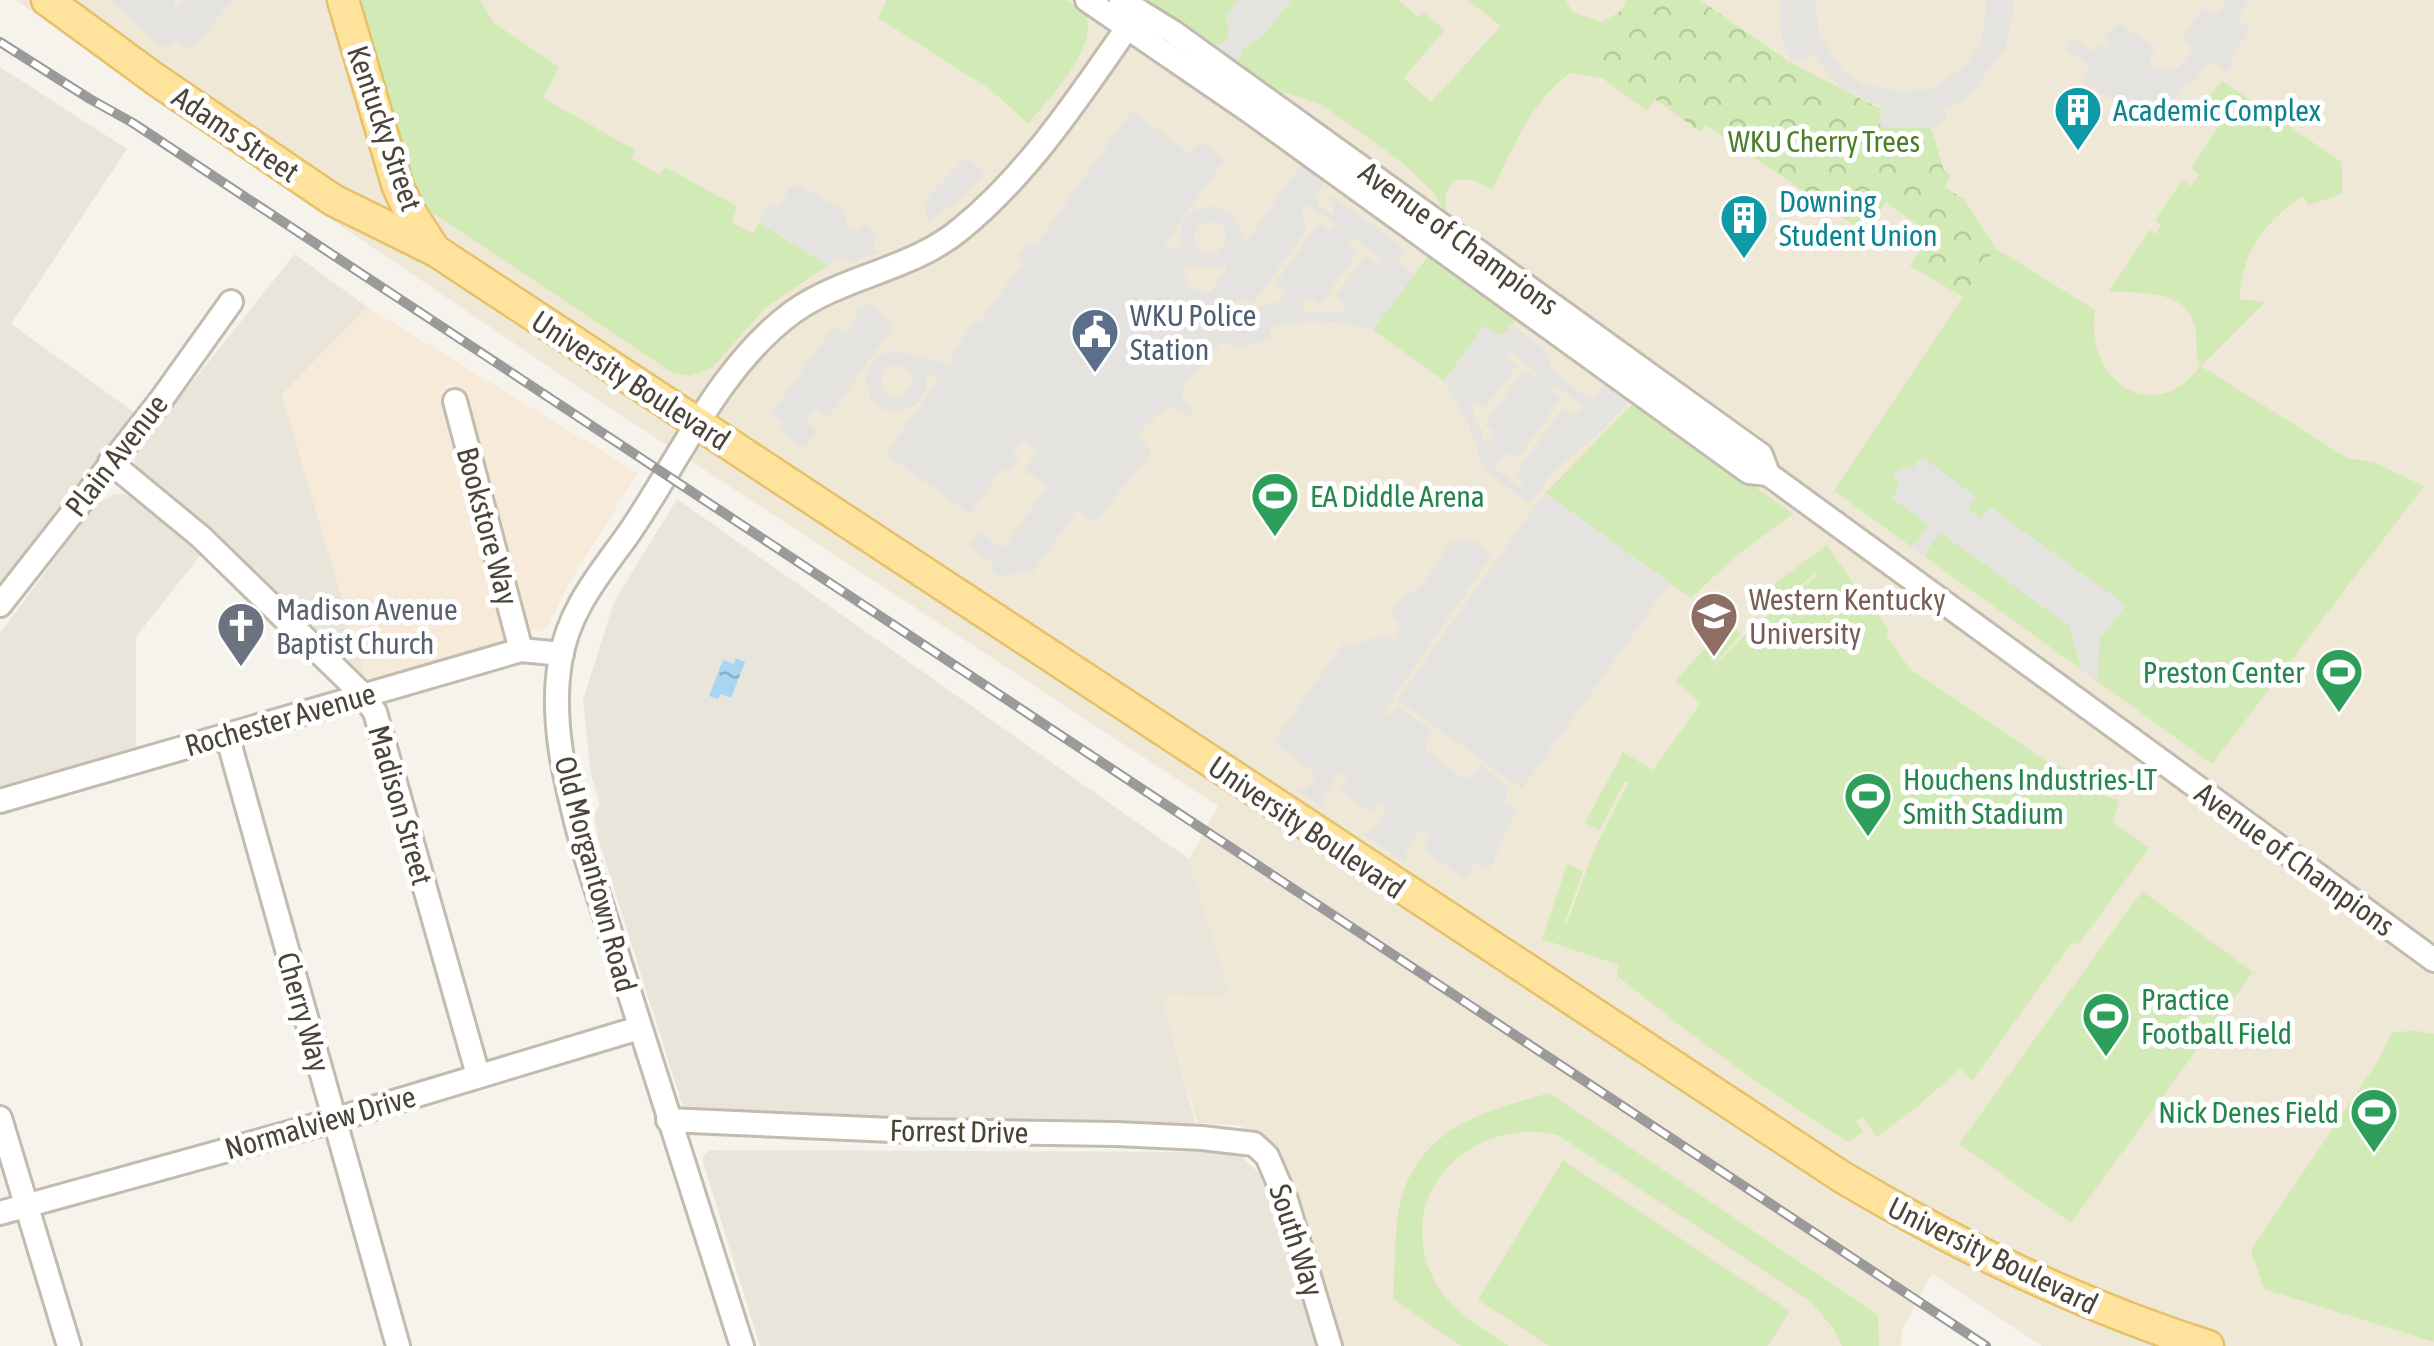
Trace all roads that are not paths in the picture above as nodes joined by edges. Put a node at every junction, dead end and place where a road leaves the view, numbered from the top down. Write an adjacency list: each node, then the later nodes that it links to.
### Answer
1 (47, 0): 5 (main road, Adams Street)
2 (343, 0): 5 (main road, Kentucky Street)
3 (1087, 0): 4 (street, Avenue of Champions)
4 (1129, 12): 8 (street, Old Morgantown Road); 16 (street, Avenue of Champions)
5 (436, 251): 8 (main road, University Boulevard)
6 (231, 302): 9 (street, Plain Avenue)
7 (455, 401): 11 (street, Bookstore Way)
8 (697, 423): 12 (street, Old Morgantown Road); 29 (main road, University Boulevard)
9 (110, 462): 10 (street, Plain Avenue); 13 (street, Madison Street)
10 (0, 606)
11 (521, 650): 12 (street, Rochester Avenue); 13 (street, Rochester Avenue)
12 (562, 654): 17 (street, Old Morgantown Road)
13 (362, 694): 14 (street, Rochester Avenue); 18 (street, Madison Street)
14 (226, 735): 15 (street, Rochester Avenue); 20 (street, Cherry Way)
15 (0, 801)
16 (2434, 960)
17 (639, 1028): 18 (street, Normalview Drive); 21 (street, Old Morgantown Road)
18 (478, 1076): 20 (street, Normalview Drive)
19 (0, 1118): 23 (street)
20 (334, 1119): 23 (street, Normalview Drive); 26 (street, Cherry Way)
21 (668, 1120): 22 (street, Forrest Drive); 27 (street, Old Morgantown Road)
22 (1249, 1143): 28 (street, South Way)
23 (29, 1206): 24 (street, Normalview Drive); 25 (street)
24 (0, 1213)
25 (69, 1346)
26 (398, 1346)
27 (742, 1346)
28 (1330, 1346)
29 (2208, 1346)

